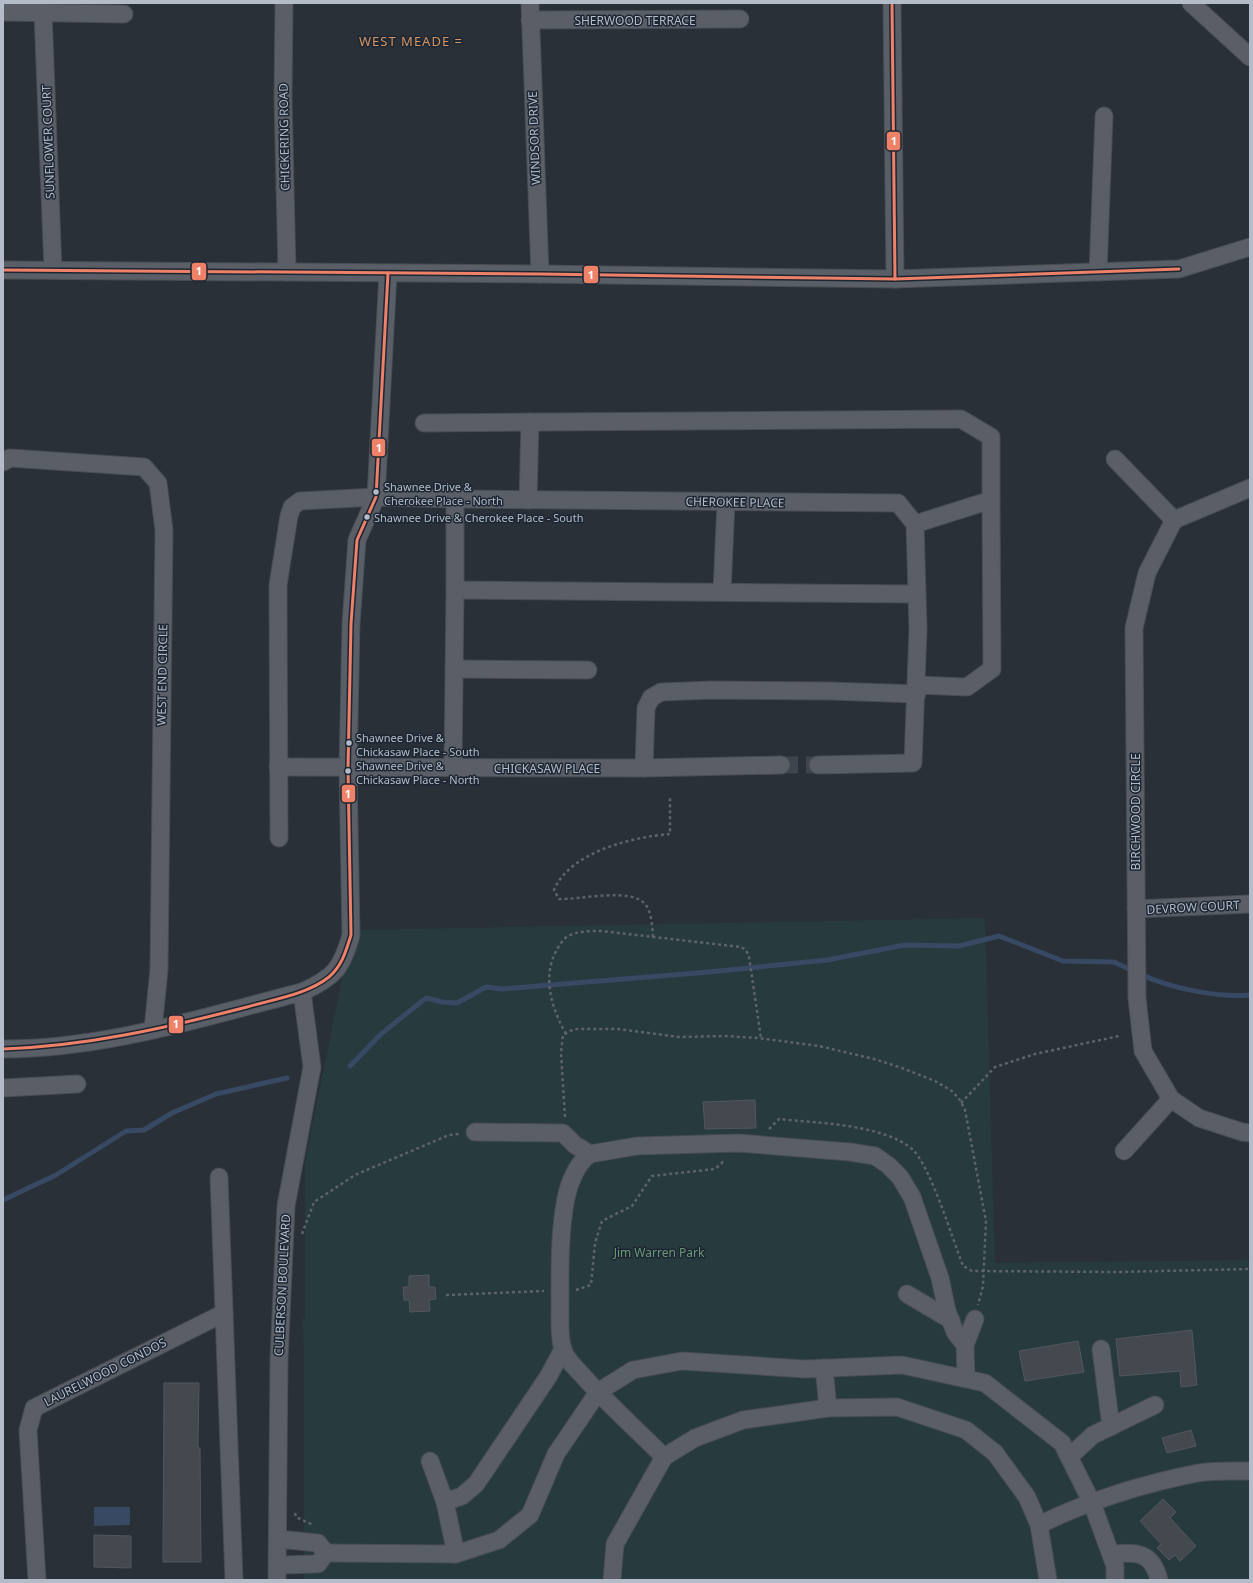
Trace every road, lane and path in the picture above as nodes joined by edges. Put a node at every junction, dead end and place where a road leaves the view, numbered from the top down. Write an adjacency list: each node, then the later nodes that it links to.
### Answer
1 (284, 3): 15 (street, CHICKERING ROAD)
2 (530, 3): 9 (street, WINDSOR DRIVE)
3 (892, 3): 19 (street)
4 (1191, 3): 10 (street)
5 (3, 12): 6 (street)
6 (44, 13): 7 (street); 14 (street, SUNFLOWER COURT)
7 (124, 14)
8 (740, 19): 9 (street, SHERWOOD TERRACE)
9 (530, 20): 18 (street, WINDSOR DRIVE)
10 (1250, 57)
11 (1104, 116): 16 (street)
12 (1250, 247): 16 (street)
13 (3, 270): 14 (street)
14 (53, 270): 15 (street)
15 (287, 272): 17 (street)
16 (1098, 272): 19 (street)
17 (388, 273): 18 (street); 25 (street)
18 (540, 274): 19 (street)
19 (895, 279)
20 (530, 422): 21 (street); 27 (street); 28 (street)
21 (424, 423)
22 (1115, 459): 30 (street)
23 (3, 462): 50 (street, WEST END CIRCLE)
24 (1250, 488): 30 (street)
25 (376, 496): 26 (street, CHEROKEE PLACE); 40 (street, CHEROKEE PLACE); 41 (street)
26 (455, 499): 27 (street, CHEROKEE PLACE); 32 (street)
27 (528, 500): 29 (street, CHEROKEE PLACE)
28 (991, 500): 31 (street); 37 (street)
29 (726, 502): 31 (street, CHEROKEE PLACE); 33 (street)
30 (1174, 520): 47 (street, BIRCHWOOD CIRCLE)
31 (915, 524): 34 (street)
32 (455, 590): 33 (street); 35 (street)
33 (722, 592): 34 (street)
34 (917, 594): 37 (street)
35 (454, 669): 36 (street); 42 (street)
36 (588, 670)
37 (917, 690): 38 (street); 43 (street)
38 (818, 764)
39 (781, 765): 43 (street, CHICKASAW PLACE)
40 (278, 767): 41 (street, CHICKASAW PLACE); 45 (street, CHEROKEE PLACE)
41 (348, 768): 42 (street, CHICKASAW PLACE); 49 (street)
42 (453, 768): 43 (street, CHICKASAW PLACE)
43 (644, 768)
44 (670, 798): 48 (path)
45 (279, 838)
46 (1250, 904): 47 (street, DEVROW COURT)
47 (1136, 909): 57 (street, BIRCHWOOD CIRCLE)
48 (653, 937): 51 (path); 53 (path)
49 (302, 992): 50 (street); 93 (street, CULBERSON BOULEVARD)
50 (153, 1030): 54 (street)
51 (566, 1034): 53 (path); 60 (path)
52 (1119, 1036): 58 (path)
53 (761, 1038): 58 (path)
54 (3, 1049)
55 (77, 1084): 56 (street)
56 (3, 1088)
57 (1172, 1099): 61 (street, BIRCHWOOD CIRCLE); 63 (street)
58 (961, 1103): 68 (path)
59 (475, 1132): 60 (street); 66 (path)
60 (563, 1133): 64 (street)
61 (1250, 1133)
62 (750, 1143): 64 (street); 68 (path); 69 (path); 74 (street)
63 (1124, 1151)
64 (590, 1154): 69 (street)
65 (219, 1177): 72 (street)
66 (300, 1238)
67 (1250, 1269): 68 (path)
68 (983, 1270): 73 (path)
69 (560, 1291): 71 (path); 76 (street)
70 (907, 1294): 74 (street)
71 (446, 1295)
72 (224, 1312): 98 (street, LAURELWOOD CONDOS); 99 (street)
73 (975, 1319): 75 (street)
74 (951, 1320): 75 (street)
75 (965, 1345): 79 (street)
76 (563, 1349): 80 (street); 88 (street)
77 (1101, 1349): 83 (street)
78 (824, 1368): 79 (street); 80 (street); 82 (street)
79 (966, 1378): 85 (street)
80 (598, 1392): 84 (street); 95 (street)
81 (1155, 1405): 83 (street)
82 (828, 1408): 84 (street); 91 (street)
83 (1111, 1427): 85 (street)
84 (664, 1457): 100 (street)
85 (1069, 1457): 89 (street)
86 (430, 1461): 88 (street)
87 (1250, 1471): 89 (street)
88 (445, 1502): 95 (street)
89 (1092, 1503): 91 (street); 96 (street)
90 (294, 1512): 92 (path)
91 (1039, 1525): 101 (street)
92 (315, 1526)
93 (278, 1539): 94 (street); 97 (street, CULBERSON BOULEVARD)
94 (326, 1553): 95 (street); 97 (street)
95 (456, 1554)
96 (1111, 1554): 102 (street); 103 (street)
97 (278, 1573)
98 (37, 1580)
99 (234, 1580)
100 (612, 1580)
101 (1048, 1580)
102 (1116, 1580)
103 (1159, 1580)

